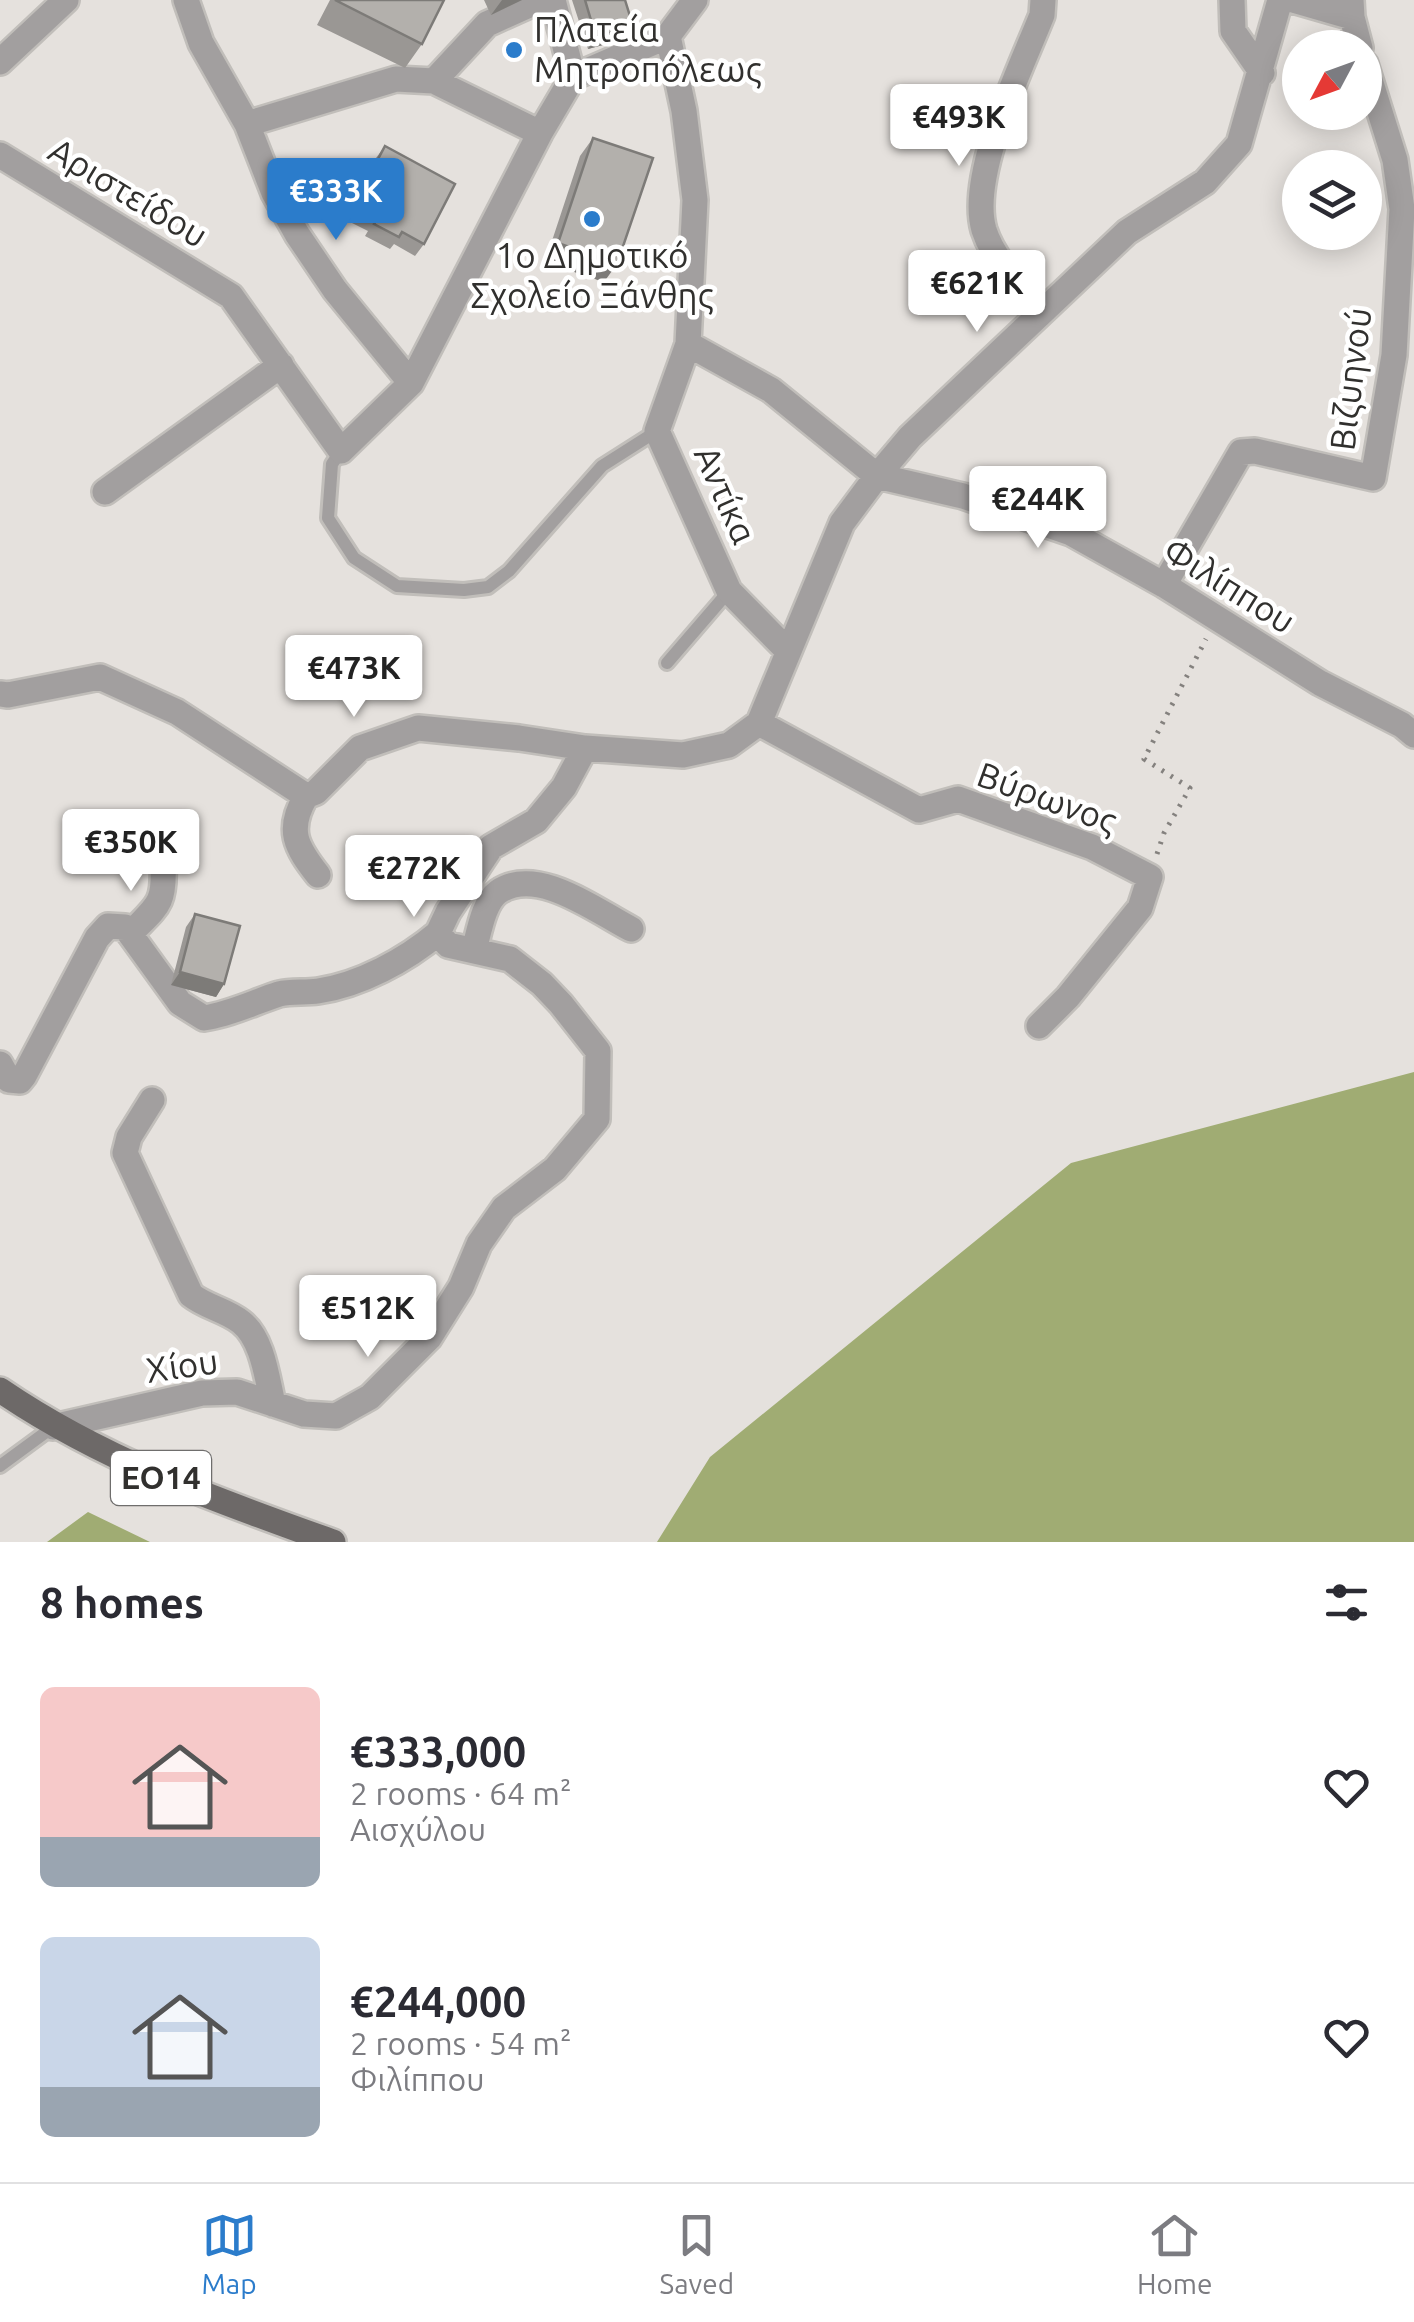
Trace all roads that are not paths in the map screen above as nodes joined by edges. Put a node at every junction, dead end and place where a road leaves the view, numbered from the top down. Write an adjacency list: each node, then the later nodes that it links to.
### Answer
1 (66, 0): 12 (street)
2 (186, 0): 17 (street)
3 (540, 0): 15 (street)
4 (553, 0): 14 (street)
5 (694, 0): 11 (street)
6 (1044, 0): 20 (street)
7 (1232, 0): 13 (street)
8 (1280, 0): 13 (street)
9 (1294, 0): 10 (street)
10 (1352, 9)
11 (668, 36): 14 (street); 21 (street, Αντίκα)
12 (0, 62)
13 (1262, 73): 20 (street)
14 (574, 76): 18 (street)
15 (434, 81): 17 (street); 18 (street)
16 (1382, 120): 28 (street, Βιζυηνού)
17 (247, 124): 23 (street)
18 (540, 133): 23 (street)
19 (0, 156): 22 (street, Αριστείδου)
20 (1042, 312): 26 (street)
21 (688, 344): 24 (street, Αντίκα); 26 (street, Φιλίππου)
22 (281, 365): 25 (street, Αριστείδου); 27 (street)
23 (411, 383): 25 (street)
24 (657, 431): 25 (lane); 29 (street, Αντίκα)
25 (340, 450)
26 (877, 476): 28 (street, Φιλίππου); 30 (street)
27 (105, 492)
28 (1164, 585): 34 (street, Φιλίππου)
29 (728, 591): 30 (street, Αντίκα); 31 (lane)
30 (788, 652): 33 (street)
31 (667, 662)
32 (0, 694): 36 (street)
33 (759, 723): 35 (street); 43 (street, Βύρωνος)
34 (1414, 735)
35 (585, 748): 36 (street); 40 (street)
36 (306, 796): 38 (street)
37 (164, 865): 41 (street)
38 (318, 876)
39 (631, 929): 42 (street)
40 (438, 933): 41 (street); 42 (street)
41 (130, 934): 44 (street)
42 (474, 950): 47 (street, Χίου)
43 (1039, 1026)
44 (0, 1064)
45 (152, 1100): 47 (street)
46 (0, 1390): 48 (main road, ΕΟ14)
47 (273, 1404): 48 (street, Χίου)
48 (54, 1426): 49 (lane); 50 (main road, ΕΟ14)
49 (0, 1466)
50 (333, 1542)

